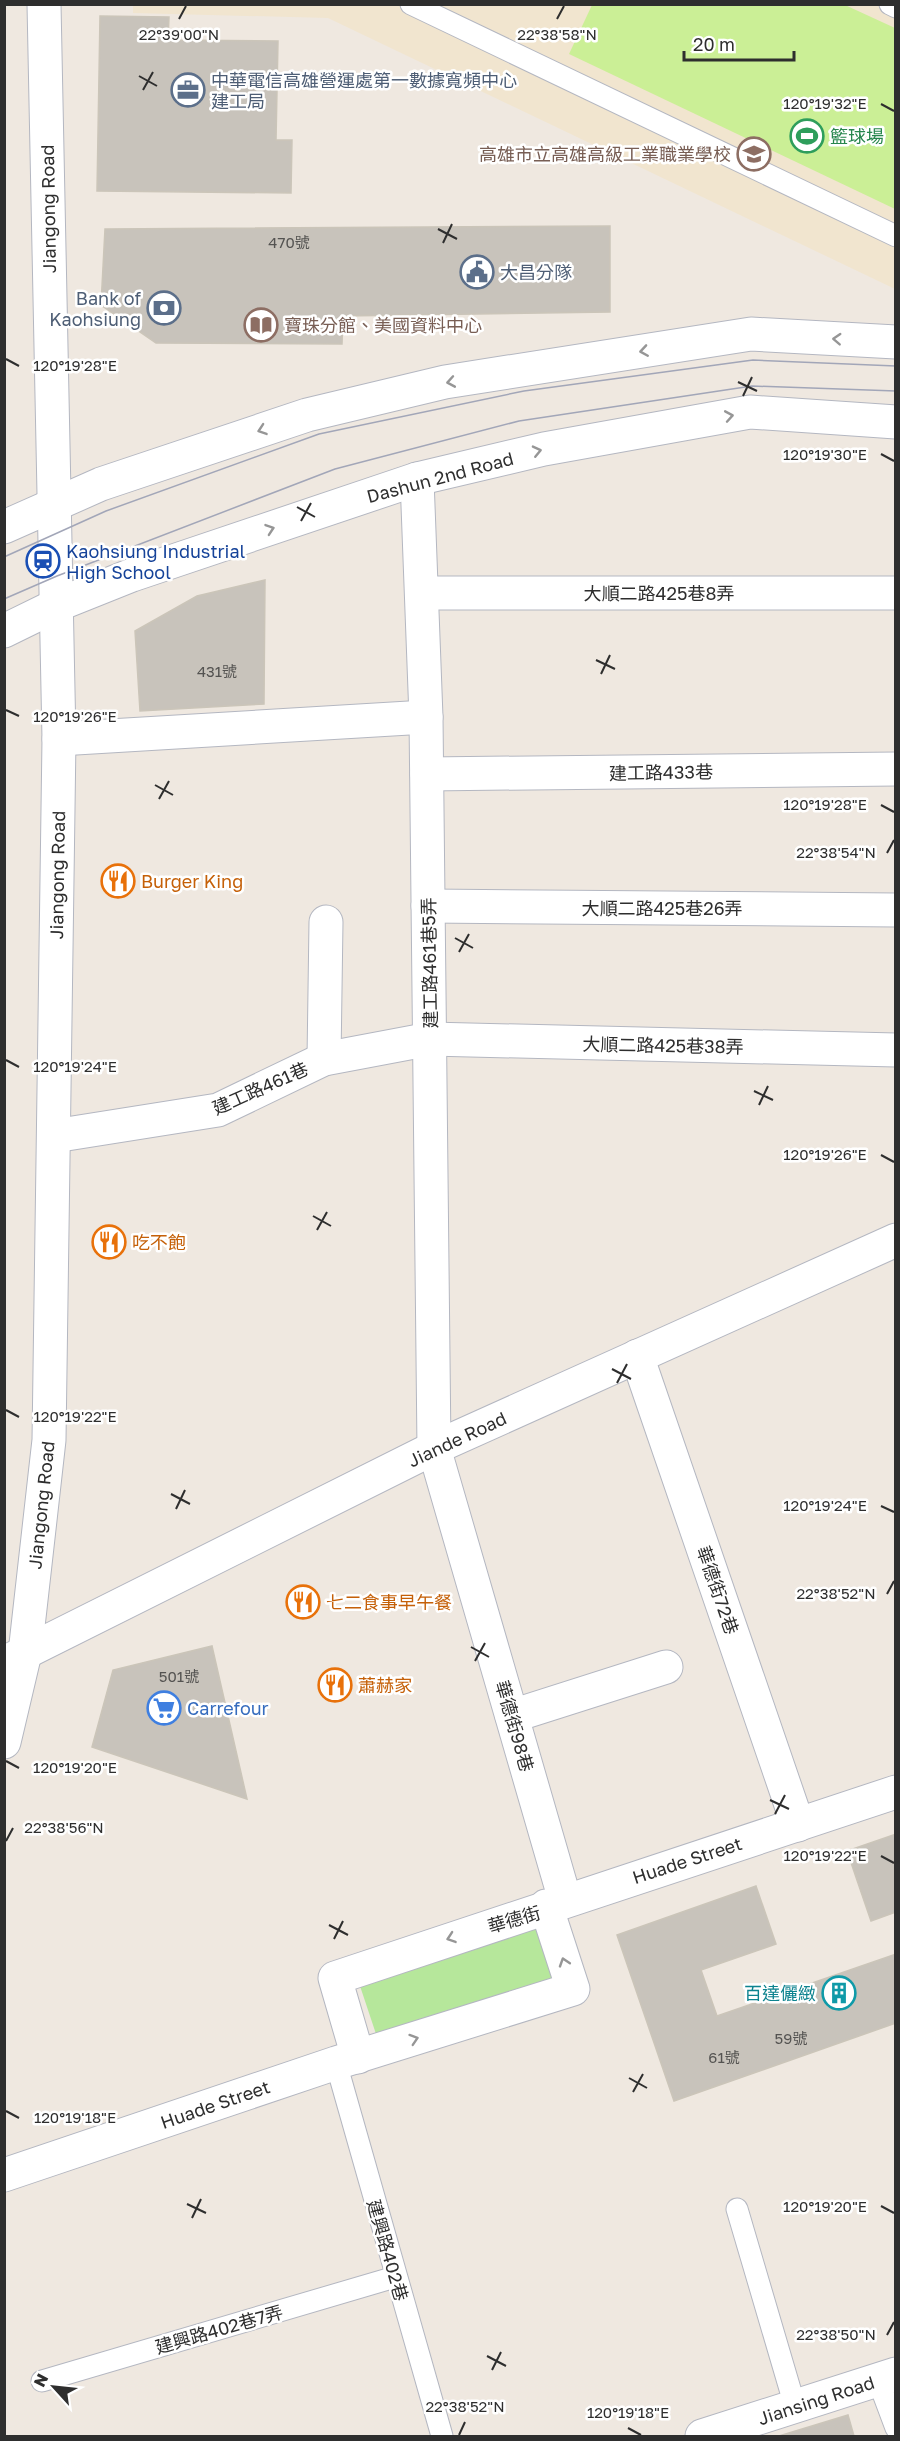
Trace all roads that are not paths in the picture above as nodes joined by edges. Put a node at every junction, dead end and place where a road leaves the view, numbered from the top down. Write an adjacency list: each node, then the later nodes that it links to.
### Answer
1 (44, 4): 9 (street, Jiangong Road)
2 (411, 4): 5 (lane)
3 (890, 4): 4 (lane)
4 (896, 7)
5 (896, 236)
6 (896, 342): 9 (street, one-way to 9)
7 (896, 422): 8 (street, Dashun 2nd Road, one-way to 7)
8 (417, 479): 12 (street, 建工路461巷5弄); 13 (street, Dashun 2nd Road, one-way to 8)
9 (56, 505): 10 (street); 13 (street, Jiangong Road)
10 (4, 527)
11 (896, 592): 12 (street, 大順二路425巷8弄)
12 (423, 593): 15 (street, 建工路461巷5弄)
13 (57, 605): 14 (street, Dashun 2nd Road); 16 (street, Jiangong Road)
14 (4, 631)
15 (426, 717): 16 (street); 18 (street, 建工路461巷5弄)
16 (59, 739): 25 (street, Jiangong Road)
17 (896, 769): 18 (street, 建工路433巷)
18 (427, 774): 19 (street, 建工路461巷5弄)
19 (428, 906): 20 (street, 大順二路425巷26弄); 22 (street, 建工路461巷5弄)
20 (896, 910)
21 (326, 922): 24 (street)
22 (429, 1040): 23 (street, 大順二路425巷38弄); 24 (street, 建工路461巷); 28 (street, 建工路461巷5弄)
23 (896, 1050)
24 (324, 1059): 25 (street, 建工路461巷)
25 (54, 1136): 29 (street, Jiangong Road)
26 (895, 1239): 27 (street, Jiande Road)
27 (637, 1356): 28 (street, Jiande Road); 34 (street, 華德街72巷)
28 (434, 1448): 29 (street, Jiande Road); 31 (street, 華德街98巷)
29 (15, 1658): 32 (street, Jiangong Road)
30 (666, 1667): 31 (street)
31 (512, 1716): 35 (street, 華德街98巷)
32 (4, 1742)
33 (896, 1792): 34 (street, Huade Street)
34 (798, 1825): 35 (street, Huade Street)
35 (556, 1903): 36 (street, 華德街, one-way to 36); 36 (street, 華德街, one-way to 35)
36 (347, 2060): 37 (street, Huade Street); 39 (lane, 建興路402巷)
37 (4, 2175)
38 (737, 2209): 42 (lane)
39 (395, 2277): 41 (lane, 建興路402巷7弄); 44 (lane, 建興路402巷)
40 (887, 2377): 42 (street, Jiansing Road); 43 (lane)
41 (42, 2381)
42 (795, 2406): 45 (street, Jiansing Road)
43 (896, 2428)
44 (442, 2436)
45 (702, 2436)

